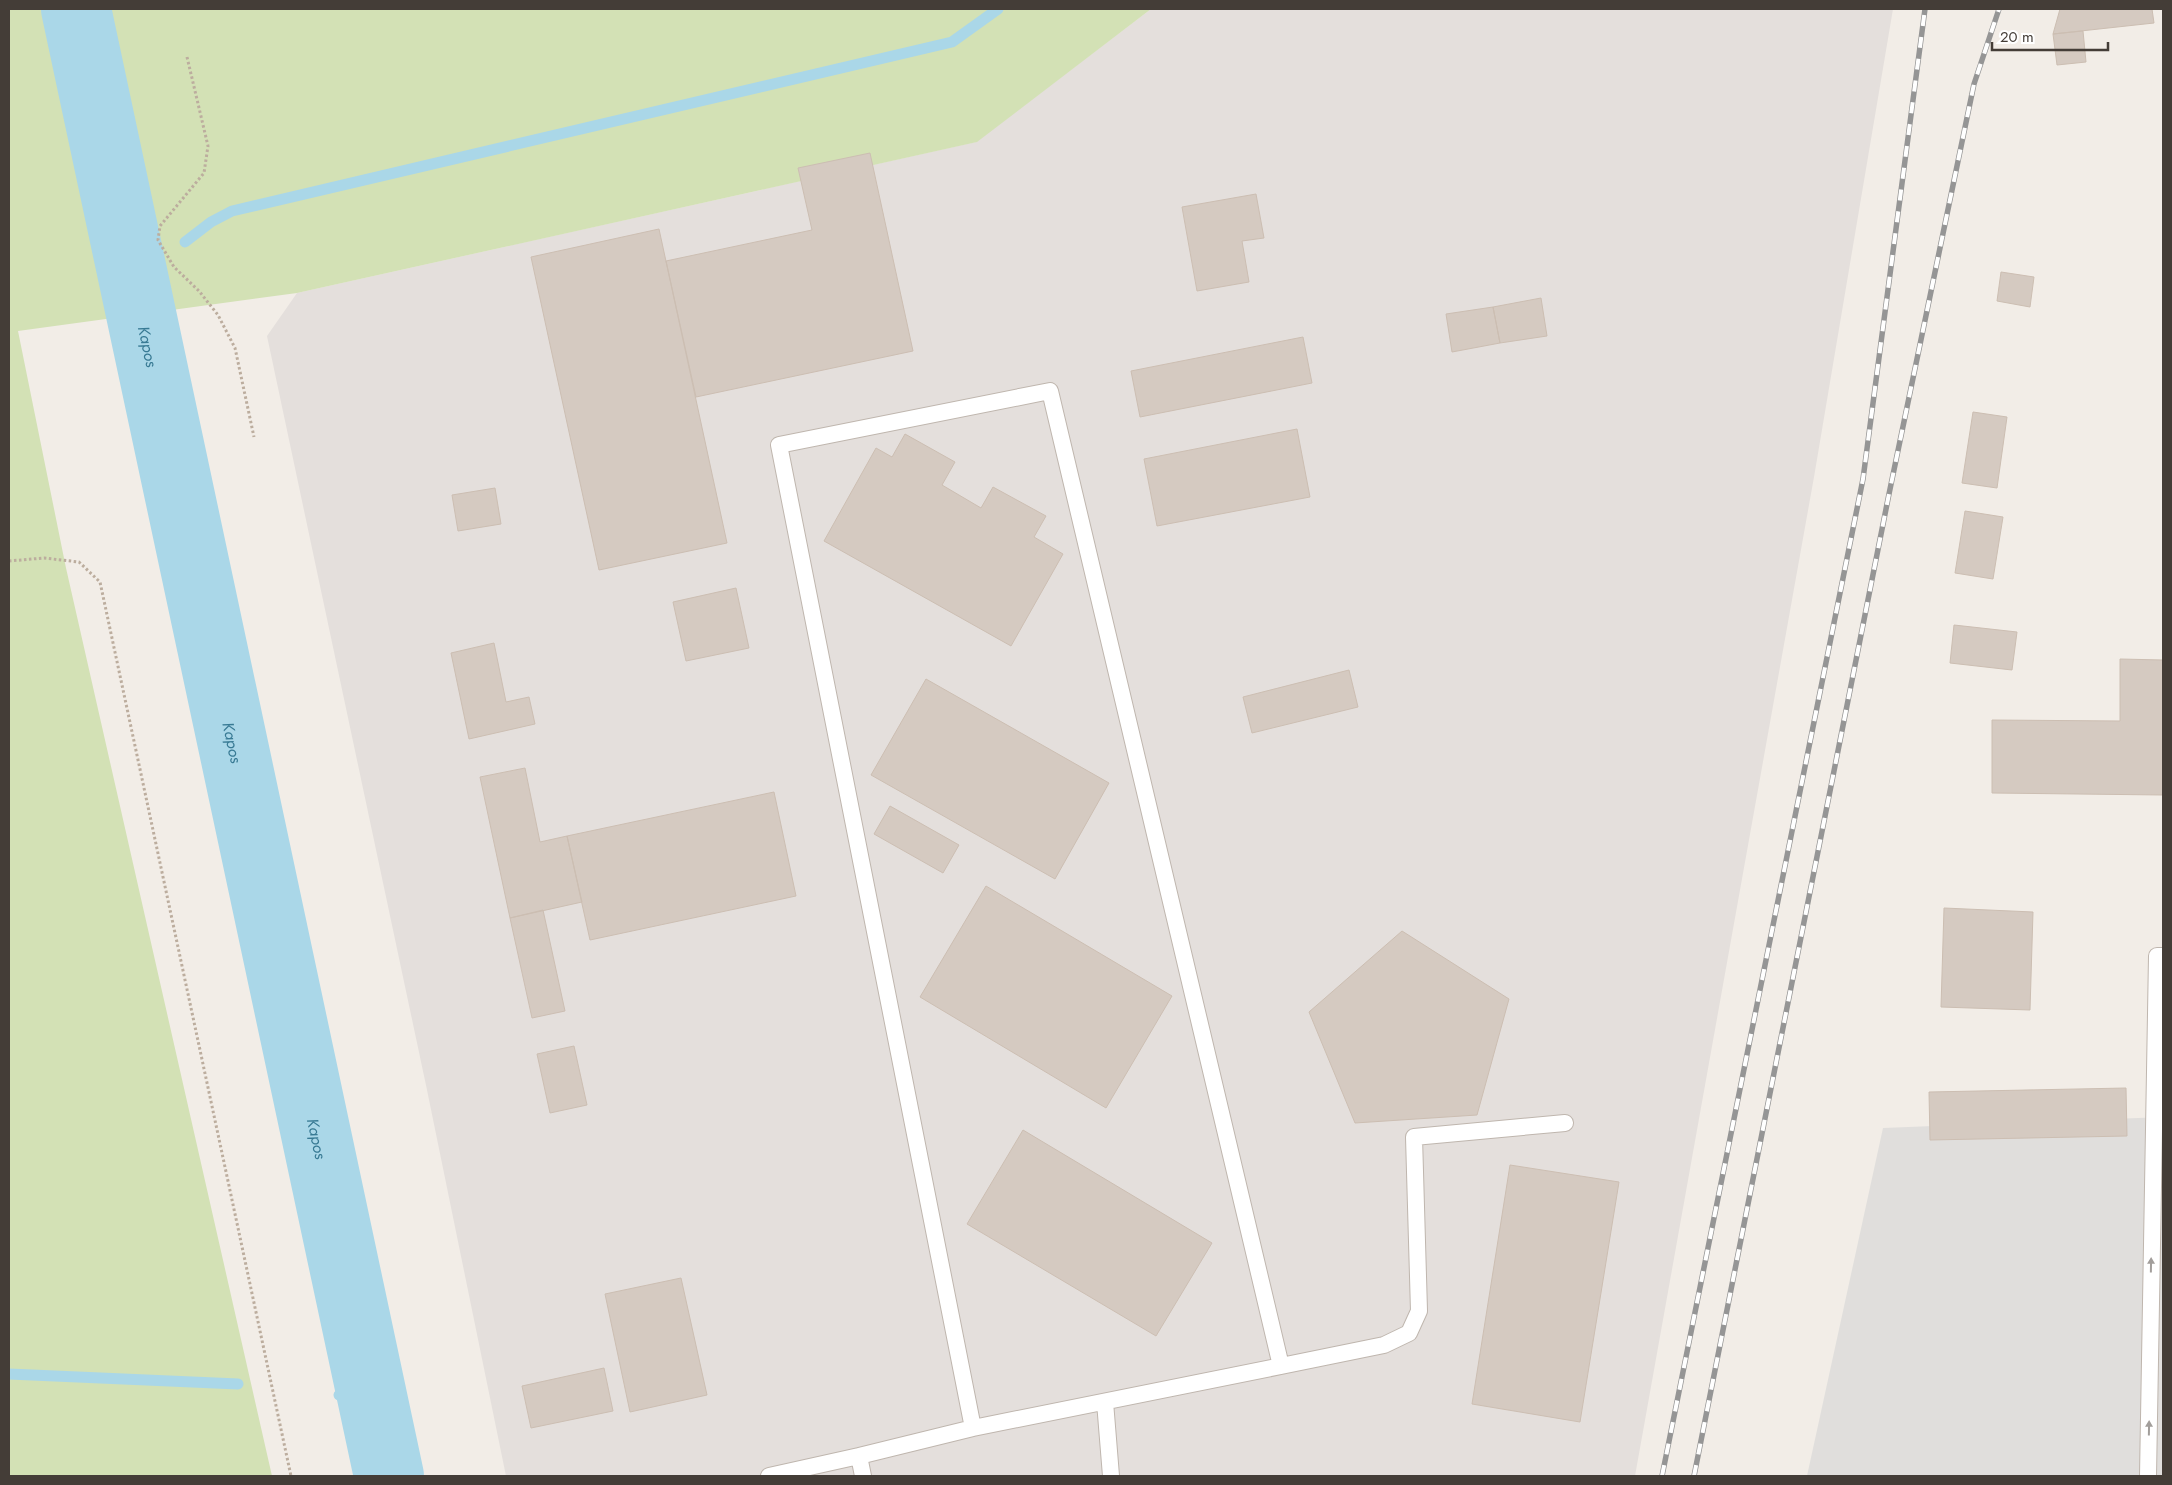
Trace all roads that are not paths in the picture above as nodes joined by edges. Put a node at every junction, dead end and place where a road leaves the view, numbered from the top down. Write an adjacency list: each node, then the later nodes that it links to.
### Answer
1 (2163, 956): 10 (lane, one-way to 1)
2 (1565, 1123): 3 (lane)
3 (1281, 1366): 4 (lane); 5 (lane)
4 (1105, 1402): 5 (lane); 9 (lane)
5 (973, 1428): 6 (lane)
6 (859, 1456): 7 (lane); 8 (lane)
7 (769, 1476)
8 (863, 1476)
9 (1111, 1476)
10 (2148, 1476)

